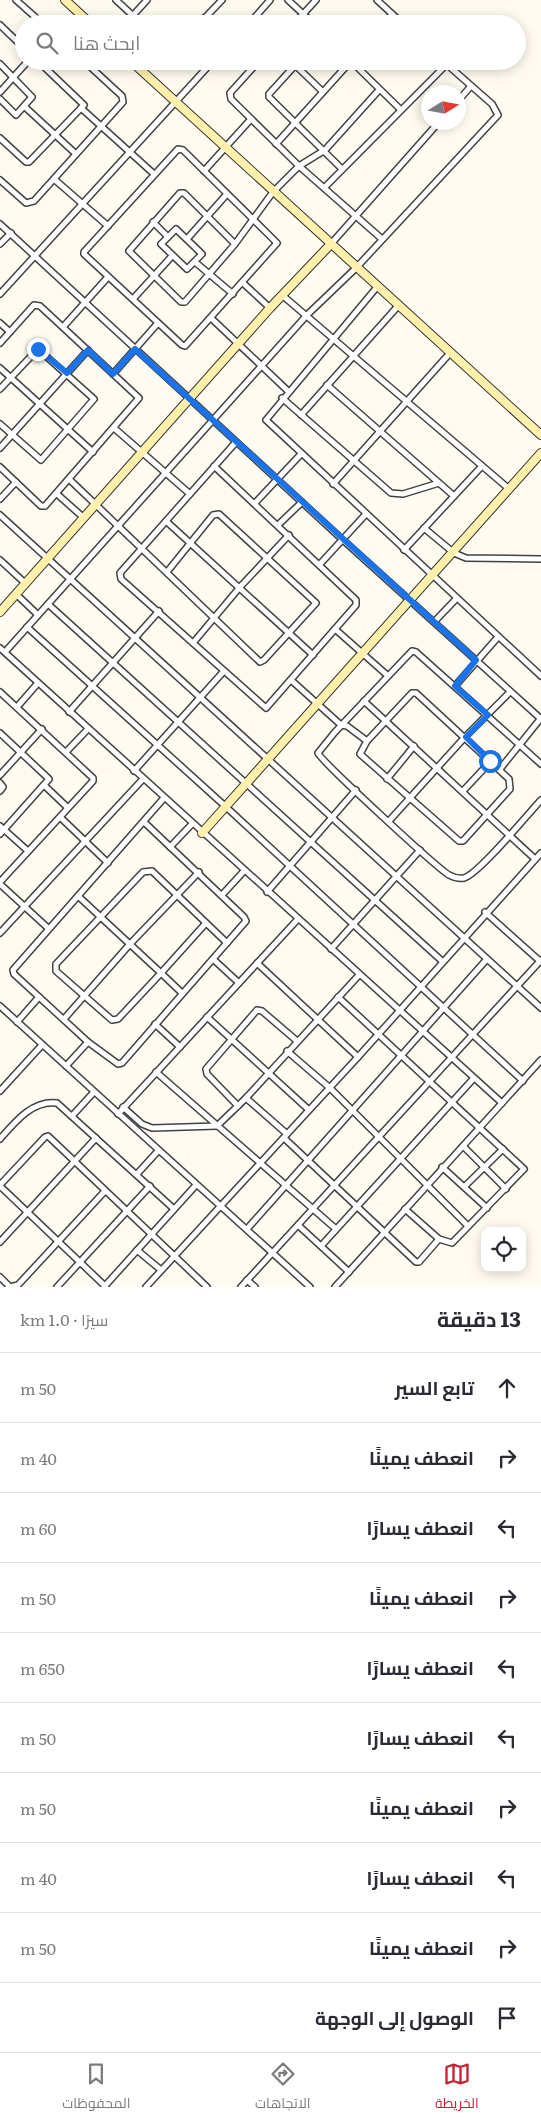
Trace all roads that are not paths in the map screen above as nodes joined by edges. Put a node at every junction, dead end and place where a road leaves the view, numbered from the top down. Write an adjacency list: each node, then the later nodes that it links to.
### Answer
1 (16, 0): 11 (street)
2 (26, 0): 11 (street)
3 (65, 0): 15 (street)
4 (116, 0): 16 (street)
5 (147, 0): 16 (street)
6 (222, 0): 17 (street)
7 (270, 0): 18 (street)
8 (288, 0): 12 (street)
9 (316, 0): 12 (street)
10 (377, 0): 13 (street)
11 (22, 5): 14 (street)
12 (303, 14)
13 (392, 14)
14 (33, 15)
15 (81, 15)
16 (133, 15)
17 (207, 15)
18 (256, 15)
19 (0, 25): 20 (street)
20 (15, 39)
21 (0, 64): 34 (street)
22 (20, 70): 34 (street)
23 (48, 70): 43 (street)
24 (95, 70): 47 (street)
25 (141, 70): 41 (street)
26 (205, 70): 41 (street)
27 (252, 70): 45 (street)
28 (289, 70): 46 (street)
29 (302, 70): 38 (street)
30 (343, 70): 38 (street)
31 (360, 70): 36 (street)
32 (438, 70): 44 (street)
33 (453, 70): 35 (street)
34 (14, 77): 37 (street); 42 (street)
35 (471, 86): 39 (street); 75 (street)
36 (379, 90): 44 (street); 53 (street)
37 (0, 92)
38 (323, 92): 46 (street)
39 (466, 92)
40 (0, 99): 42 (street)
41 (174, 101): 52 (street); 54 (street)
42 (24, 107): 49 (street)
43 (81, 108): 47 (street); 49 (street)
44 (401, 110): 57 (street)
45 (251, 119): 51 (street); 52 (street)
46 (294, 123): 51 (street); 53 (street)
47 (101, 126): 54 (street); 55 (street)
48 (432, 130): 67 (street)
49 (54, 135): 50 (street); 55 (street)
50 (0, 138)
51 (276, 144): 56 (street)
52 (224, 147): 58 (street); 63 (street)
53 (325, 150): 56 (street); 57 (street)
54 (129, 151): 59 (street); 65 (street)
55 (76, 154): 60 (street)
56 (299, 166): 62 (street); 63 (street)
57 (342, 169): 62 (street)
58 (204, 171): 59 (street); 64 (street)
59 (154, 174): 71 (street)
60 (54, 179): 61 (street); 65 (street)
61 (0, 180)
62 (324, 188): 67 (street)
63 (273, 192): 68 (street); 78 (street)
64 (227, 194): 66 (street); 68 (street)
65 (82, 204): 71 (street); 79 (street)
66 (207, 216): 69 (street); 74 (street); 77 (street)
67 (357, 216): 75 (street); 78 (street)
68 (253, 220): 77 (street); 87 (street)
69 (153, 222): 73 (street); 84 (street)
70 (0, 224): 72 (street)
71 (108, 226): 85 (street)
72 (11, 233): 76 (street); 79 (street)
73 (168, 236): 74 (street); 80 (street)
74 (187, 239): 81 (street)
75 (382, 239): 82 (street)
76 (0, 244)
77 (235, 244): 83 (street)
78 (330, 245): 82 (street); 92 (street)
79 (36, 255): 89 (street); 94 (street)
80 (172, 256): 81 (street); 84 (street)
81 (195, 262): 83 (street)
82 (356, 268): 88 (street); 97 (street)
83 (209, 274): 84 (street); 91 (street)
84 (153, 276): 93 (street)
85 (108, 277): 93 (street); 94 (street)
86 (0, 282): 89 (street)
87 (243, 283): 91 (street); 96 (street)
88 (376, 287): 95 (street); 103 (street)
89 (6, 288): 90 (street)
90 (0, 294)
91 (233, 294): 98 (street)
92 (282, 295): 96 (street); 97 (street)
93 (133, 299): 100 (street)
94 (85, 302): 101 (street); 106 (street)
95 (398, 306): 108 (street); 109 (street)
96 (270, 308): 105 (street)
97 (307, 315): 103 (street); 110 (street)
98 (211, 318): 100 (street); 105 (street)
99 (0, 323): 102 (street)
100 (158, 323): 106 (street)
101 (63, 327): 102 (street); 107 (street)
102 (10, 332): 104 (street)
103 (334, 337): 109 (street); 117 (street)
104 (0, 343)
105 (237, 345): 110 (street); 119 (street)
106 (135, 349): 113 (street); 119 (street)
107 (88, 350): 112 (street); 113 (street)
108 (450, 353): 120 (street); 129 (street)
109 (354, 355): 115 (street); 120 (street)
110 (261, 367): 117 (street); 123 (street)
111 (0, 368): 114 (street)
112 (67, 373): 114 (street); 121 (street); 126 (street)
113 (113, 374): 125 (street)
114 (11, 378): 116 (street); 121 (street)
115 (327, 385): 122 (street); 127 (street)
116 (0, 390)
117 (288, 390): 118 (street)
118 (282, 398): 122 (street); 135 (street)
119 (189, 399): 123 (street); 133 (street)
120 (408, 402): 127 (street); 138 (street)
121 (40, 404): 126 (street); 128 (street)
122 (301, 415): 136 (street)
123 (213, 421): 130 (street); 140 (street)
124 (0, 424): 128 (street)
125 (114, 428): 132 (street); 133 (street)
126 (68, 430): 128 (street); 132 (street)
127 (381, 431): 136 (street); 144 (street)
128 (12, 434): 131 (street)
129 (541, 435)
130 (236, 442): 137 (street); 142 (street)
131 (0, 448)
132 (93, 452): 141 (street)
133 (142, 452): 140 (street); 153 (street)
134 (541, 453): 146 (street)
135 (301, 454): 142 (street); 145 (street)
136 (354, 461): 144 (street); 145 (street)
137 (214, 466): 148 (street); 152 (street)
138 (482, 466): 146 (street); 149 (street)
139 (0, 467): 143 (street)
140 (166, 473): 148 (street); 159 (street)
141 (70, 479): 147 (street); 153 (street)
142 (277, 480): 151 (street); 152 (street)
143 (16, 482): 147 (street); 150 (street)
144 (439, 483): 149 (street)
145 (333, 484): 154 (street)
146 (508, 488): 166 (street)
147 (57, 494): 156 (street)
148 (190, 494): 157 (street)
149 (454, 496): 160 (street)
150 (0, 499)
151 (302, 502): 158 (street); 162 (street)
152 (255, 504): 158 (street)
153 (96, 505): 156 (street); 159 (street)
154 (366, 514): 162 (street); 165 (street)
155 (0, 516): 170 (street)
156 (84, 518): 170 (street)
157 (166, 521): 163 (street); 164 (street)
158 (278, 525): 161 (street)
159 (118, 526): 164 (street); 174 (street)
160 (424, 528): 165 (street); 166 (street)
161 (289, 535): 167 (street); 171 (street)
162 (343, 540): 171 (street); 179 (street)
163 (190, 543): 167 (street); 172 (street); 176 (street)
164 (142, 549): 172 (street); 182 (street)
165 (404, 550): 173 (street)
166 (454, 553): 168 (street); 173 (street)
167 (268, 557): 176 (street); 188 (street)
168 (541, 559)
169 (0, 560): 175 (street)
170 (47, 560): 174 (street); 175 (street)
171 (320, 564): 187 (street)
172 (167, 572): 184 (street)
173 (432, 576): 178 (street); 179 (street)
174 (69, 580): 180 (street); 190 (street)
175 (26, 584): 177 (street)
176 (240, 588): 184 (street); 188 (street)
177 (16, 594): 181 (street); 183 (street)
178 (457, 598): 185 (street); 189 (street)
179 (410, 600): 185 (street); 193 (street)
180 (48, 604): 183 (street); 196 (street)
181 (2, 607)
182 (159, 611): 190 (street); 191 (street)
183 (38, 615): 186 (street)
184 (213, 618): 188 (street); 191 (street)
185 (434, 621): 195 (street)
186 (27, 627): 192 (street); 202 (street)
187 (336, 629): 193 (street); 194 (street)
188 (290, 633): 194 (street)
189 (498, 637): 195 (street); 199 (street)
190 (134, 638): 196 (street); 206 (street)
191 (193, 643): 197 (street)
192 (2, 650): 201 (street)
193 (363, 653): 198 (street); 208 (street)
194 (313, 655): 200 (street)
195 (476, 660): 203 (street); 205 (street)
196 (112, 662): 202 (street); 214 (street)
197 (224, 671): 200 (street); 206 (street)
198 (387, 675): 203 (street); 207 (street)
199 (541, 676)
200 (291, 680): 208 (street)
201 (38, 683): 209 (street); 210 (street)
202 (92, 686): 210 (street); 221 (street)
203 (455, 686): 211 (street)
204 (0, 692): 209 (street)
205 (510, 692): 211 (street); 212 (street)
206 (200, 697): 214 (street); 226 (street)
207 (364, 701): 213 (street); 215 (street)
208 (318, 704): 215 (street); 226 (street)
209 (17, 707): 217 (street)
210 (69, 712): 216 (street)
211 (488, 715): 219 (street); 222 (street)
212 (541, 719): 222 (street)
213 (386, 720): 219 (street); 220 (street); 223 (street)
214 (178, 722): 221 (street); 236 (street)
215 (341, 725): 220 (street); 238 (street)
216 (88, 729): 225 (street); 231 (street)
217 (42, 730): 224 (street); 225 (street)
218 (0, 733): 224 (street)
219 (466, 737): 227 (street); 229 (street)
220 (367, 741): 234 (street)
221 (157, 745): 231 (street); 244 (street)
222 (519, 745): 228 (street); 230 (street)
223 (414, 746): 229 (street); 234 (street)
224 (22, 752): 232 (street); 237 (street)
225 (66, 752): 245 (street)
226 (268, 759): 236 (street); 248 (street)
227 (490, 761): 230 (street); 239 (street)
228 (541, 764)
229 (438, 767): 239 (street); 242 (street)
230 (500, 769): 246 (street)
231 (134, 771): 233 (street)
232 (0, 775)
233 (143, 779): 241 (street); 255 (street)
234 (387, 779): 242 (street)
235 (0, 783): 240 (street)
236 (245, 783): 244 (street); 256 (street)
237 (45, 786): 245 (street); 252 (street)
238 (356, 790): 248 (street); 249 (street)
239 (463, 791): 246 (street)
240 (0, 792)
241 (164, 798): 250 (street); 251 (street)
242 (410, 798): 246 (street); 249 (street)
243 (541, 800): 254 (street)
244 (225, 806): 253 (street); 263 (street)
245 (68, 808): 247 (street)
246 (488, 812): 254 (street)
247 (60, 817): 255 (street); 259 (street)
248 (332, 817): 256 (street); 266 (street)
249 (389, 821): 258 (street)
250 (144, 822): 257 (street); 262 (street)
251 (192, 824): 253 (street); 257 (street)
252 (1, 830): 259 (street)
253 (202, 833): 264 (street)
254 (510, 834): 258 (street); 261 (street)
255 (85, 841): 262 (street); 273 (street)
256 (310, 842): 263 (street); 272 (street)
257 (170, 847): 265 (street)
258 (420, 850): 266 (street)
259 (28, 851): 267 (street)
260 (541, 853): 261 (street)
261 (536, 858): 274 (street)
262 (108, 863): 271 (street)
263 (290, 866): 268 (street); 278 (street)
264 (244, 871): 268 (street); 270 (street)
265 (199, 872): 269 (street); 270 (street)
266 (397, 875): 272 (street); 281 (street)
267 (0, 883): 273 (street)
268 (267, 892): 276 (street)
269 (177, 895): 275 (street); 277 (street); 283 (street)
270 (222, 895): 282 (street)
271 (78, 896): 275 (street); 279 (street)
272 (375, 900): 278 (street); 287 (street)
273 (24, 907): 279 (street); 280 (street)
274 (485, 912): 281 (street); 288 (street)
275 (101, 916): 283 (street); 296 (street)
276 (298, 919): 284 (street); 289 (street)
277 (206, 923): 282 (street); 290 (street)
278 (354, 924): 284 (street); 293 (street)
279 (48, 928): 297 (street)
280 (0, 933)
281 (464, 937): 286 (street); 287 (street)
282 (227, 943): 285 (street)
283 (130, 944): 290 (street); 296 (street)
284 (331, 950): 291 (street)
285 (213, 959): 292 (street); 295 (street)
286 (488, 959): 294 (street); 300 (street)
287 (442, 961): 293 (street)
288 (541, 961): 294 (street)
289 (257, 963): 292 (street); 305 (street)
290 (161, 973): 295 (street); 296 (street)
291 (359, 975): 298 (street); 302 (street)
292 (239, 983): 303 (street)
293 (421, 985): 300 (street); 302 (street)
294 (517, 986): 301 (street); 310 (street)
295 (182, 993): 307 (street)
296 (84, 996): 304 (street)
297 (39, 997): 304 (street); 306 (street)
298 (338, 997): 305 (street); 309 (street)
299 (0, 1006): 306 (street)
300 (445, 1008): 308 (street); 310 (street)
301 (541, 1008)
302 (399, 1010): 308 (street); 309 (street)
303 (207, 1017): 311 (street); 315 (street)
304 (64, 1019): 313 (street)
305 (318, 1020): 312 (street); 318 (street)
306 (17, 1022): 314 (street)
307 (155, 1024): 313 (street); 315 (street)
308 (424, 1032): 317 (street); 319 (street)
309 (378, 1034): 317 (street); 318 (street)
310 (473, 1034): 319 (street); 326 (street)
311 (231, 1040): 312 (street); 323 (street); 333 (street)
312 (297, 1041): 316 (street)
313 (88, 1042): 321 (street)
314 (42, 1045): 321 (street); 328 (street)
315 (180, 1047): 322 (street)
316 (287, 1051): 323 (street); 327 (street)
317 (402, 1054): 325 (street); 336 (street)
318 (358, 1057): 327 (street)
319 (452, 1057): 324 (street); 325 (street)
320 (541, 1060): 326 (street)
321 (66, 1066): 329 (street)
322 (156, 1072): 334 (street); 339 (street)
323 (267, 1074): 330 (street); 335 (street)
324 (474, 1078): 331 (street); 332 (street)
325 (430, 1081): 331 (street); 343 (street)
326 (523, 1081): 332 (street)
327 (330, 1088): 335 (street); 336 (street)
328 (0, 1091)
329 (94, 1092): 337 (street); 338 (street)
330 (246, 1098): 333 (street); 342 (street)
331 (452, 1101): 340 (street); 349 (street)
332 (502, 1103): 340 (street)
333 (238, 1106): 339 (street)
334 (123, 1107): 337 (street); 339 (street)
335 (309, 1110): 342 (street)
336 (352, 1110): 343 (street); 350 (street)
337 (118, 1114): 348 (street)
338 (72, 1116): 341 (street); 344 (street)
339 (217, 1126): 352 (street)
340 (480, 1127): 346 (street); 347 (street)
341 (2, 1132): 345 (street)
342 (285, 1136): 350 (street); 352 (street)
343 (380, 1136): 349 (street); 361 (street)
344 (96, 1138): 351 (street); 355 (street)
345 (0, 1139)
346 (463, 1146): 353 (street); 354 (street)
347 (503, 1149): 354 (street); 363 (street)
348 (158, 1151): 355 (street); 357 (street)
349 (400, 1158): 359 (street); 366 (street)
350 (307, 1160): 358 (street); 361 (street)
351 (75, 1162): 356 (street); 364 (street); 371 (street)
352 (260, 1164): 358 (street); 365 (street)
353 (442, 1167): 359 (street); 362 (street)
354 (484, 1167): 362 (street); 363 (street)
355 (137, 1174): 360 (street)
356 (0, 1185): 371 (street)
357 (196, 1185): 365 (street); 369 (street)
358 (284, 1185): 370 (street); 375 (street)
359 (426, 1185): 367 (street); 374 (street)
360 (150, 1186): 369 (street); 372 (street)
361 (335, 1186): 366 (street); 370 (street)
362 (464, 1187): 368 (street)
363 (506, 1189): 368 (street)
364 (105, 1191): 372 (street); 381 (street)
365 (221, 1206): 375 (street); 385 (street)
366 (357, 1206): 376 (street); 377 (street)
367 (405, 1208): 377 (street); 379 (street)
368 (487, 1208): 374 (street)
369 (174, 1209): 378 (street)
370 (312, 1210): 373 (street); 376 (street)
371 (28, 1212): 380 (street); 381 (street)
372 (127, 1212): 378 (street); 386 (street)
373 (298, 1225): 382 (street); 384 (street)
374 (468, 1226): 379 (street)
375 (247, 1229): 384 (street)
376 (336, 1229): 382 (street)
377 (384, 1232): 379 (street); 388 (street)
378 (152, 1234): 383 (street); 385 (street)
379 (439, 1239)
380 (0, 1242)
381 (60, 1242): 386 (street); 389 (street)
382 (321, 1246): 388 (street)
383 (137, 1250): 387 (street); 391 (street)
384 (272, 1252): 390 (street); 397 (street)
385 (174, 1256): 387 (street); 394 (street)
386 (80, 1262): 391 (street); 392 (street)
387 (161, 1270): 393 (street)
388 (349, 1272): 398 (street)
389 (0, 1278)
390 (247, 1280): 395 (street); 396 (street)
391 (105, 1286)
392 (57, 1287)
393 (146, 1287)
394 (208, 1287)
395 (241, 1287)
396 (255, 1287)
397 (310, 1287)
398 (335, 1287)

